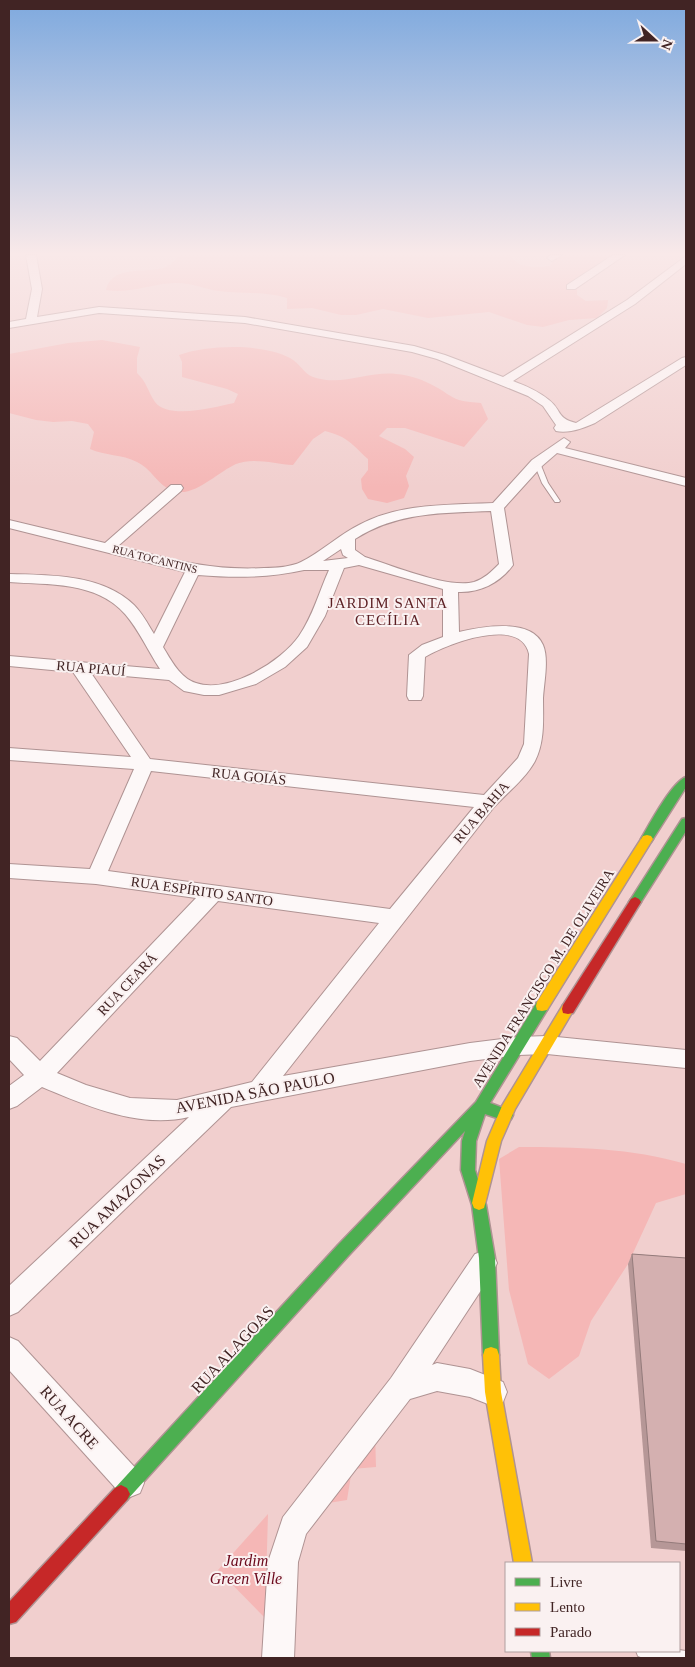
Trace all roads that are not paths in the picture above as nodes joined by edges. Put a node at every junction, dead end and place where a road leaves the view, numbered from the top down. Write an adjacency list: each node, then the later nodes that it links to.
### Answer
1 (320, 333): 4 (street)
2 (582, 333): 4 (street)
3 (686, 360): 5 (street)
4 (505, 381): 5 (street)
5 (565, 433): 6 (street); 7 (street)
6 (537, 463): 9 (lane); 10 (street)
7 (686, 482)
8 (176, 488): 13 (street)
9 (557, 501)
10 (497, 507): 12 (street, RUA TOCANTINS); 19 (street)
11 (9, 524): 13 (street, RUA TOCANTINS)
12 (348, 539): 14 (street); 16 (street, RUA TOCANTINS)
13 (107, 548): 17 (street, RUA TOCANTINS)
14 (360, 560): 15 (street, RUA TOCANTINS); 19 (street)
15 (338, 565): 16 (street, RUA TOCANTINS); 24 (street)
16 (304, 566): 17 (street, RUA TOCANTINS)
17 (193, 570): 21 (street)
18 (9, 578): 21 (street)
19 (450, 588): 20 (street)
20 (451, 640): 25 (street, RUA BAHIA); 29 (street, RUA BAHIA)
21 (155, 647): 24 (street)
22 (9, 661): 23 (street, RUA PIAUÍ)
23 (79, 668): 24 (street, RUA PIAUÍ); 27 (street)
24 (173, 675)
25 (415, 696)
26 (9, 754): 27 (street, RUA GOIÁS)
27 (145, 764): 29 (street, RUA GOIÁS); 35 (street)
28 (686, 781): 31 (street, AVENIDA FRANCISCO M. DE OLIVEIRA)
29 (488, 802): 37 (street, RUA BAHIA)
30 (686, 822): 32 (street, AVENIDA FRANCISCO M. DE OLIVEIRA)
31 (648, 837): 32 (street); 40 (street, AVENIDA FRANCISCO M. DE OLIVEIRA)
32 (672, 845): 33 (street); 39 (street, AVENIDA FRANCISCO M. DE OLIVEIRA)
33 (686, 848)
34 (9, 871): 35 (street, RUA ESPÍRITO SANTO)
35 (96, 876): 36 (street, RUA ESPÍRITO SANTO)
36 (214, 892): 37 (street, RUA ESPÍRITO SANTO); 42 (street, RUA CEARÁ)
37 (395, 917): 43 (street, RUA BAHIA)
38 (9, 1045): 42 (street, AVENIDA SÃO PAULO)
39 (547, 1045): 40 (street, AVENIDA SÃO PAULO); 41 (street, AVENIDA SÃO PAULO); 47 (street, AVENIDA FRANCISCO M. DE OLIVEIRA)
40 (518, 1046): 43 (street, AVENIDA SÃO PAULO); 46 (street, AVENIDA FRANCISCO M. DE OLIVEIRA)
41 (686, 1059)
42 (40, 1076): 44 (street, AVENIDA SÃO PAULO); 45 (street, RUA CEARÁ)
43 (259, 1090): 44 (street, AVENIDA SÃO PAULO)
44 (224, 1098): 50 (street, RUA AMAZONAS)
45 (9, 1099)
46 (482, 1106): 47 (street); 48 (street, AVENIDA FRANCISCO M. DE OLIVEIRA); 54 (street, RUA ALAGOAS)
47 (506, 1115): 48 (street, AVENIDA FRANCISCO M. DE OLIVEIRA)
48 (479, 1205): 49 (street, AVENIDA FRANCISCO M. DE OLIVEIRA)
49 (487, 1258): 52 (street); 53 (street, AVENIDA FRANCISCO M. DE OLIVEIRA)
50 (9, 1303)
51 (9, 1350): 54 (street, RUA ACRE)
52 (401, 1388): 53 (street); 58 (street)
53 (492, 1392): 55 (street, AVENIDA FRANCISCO M. DE OLIVEIRA)
54 (130, 1483): 56 (street, RUA ALAGOAS)
55 (523, 1562)
56 (9, 1615)
57 (649, 1652): 59 (lane)
58 (278, 1658)
59 (686, 1658)

